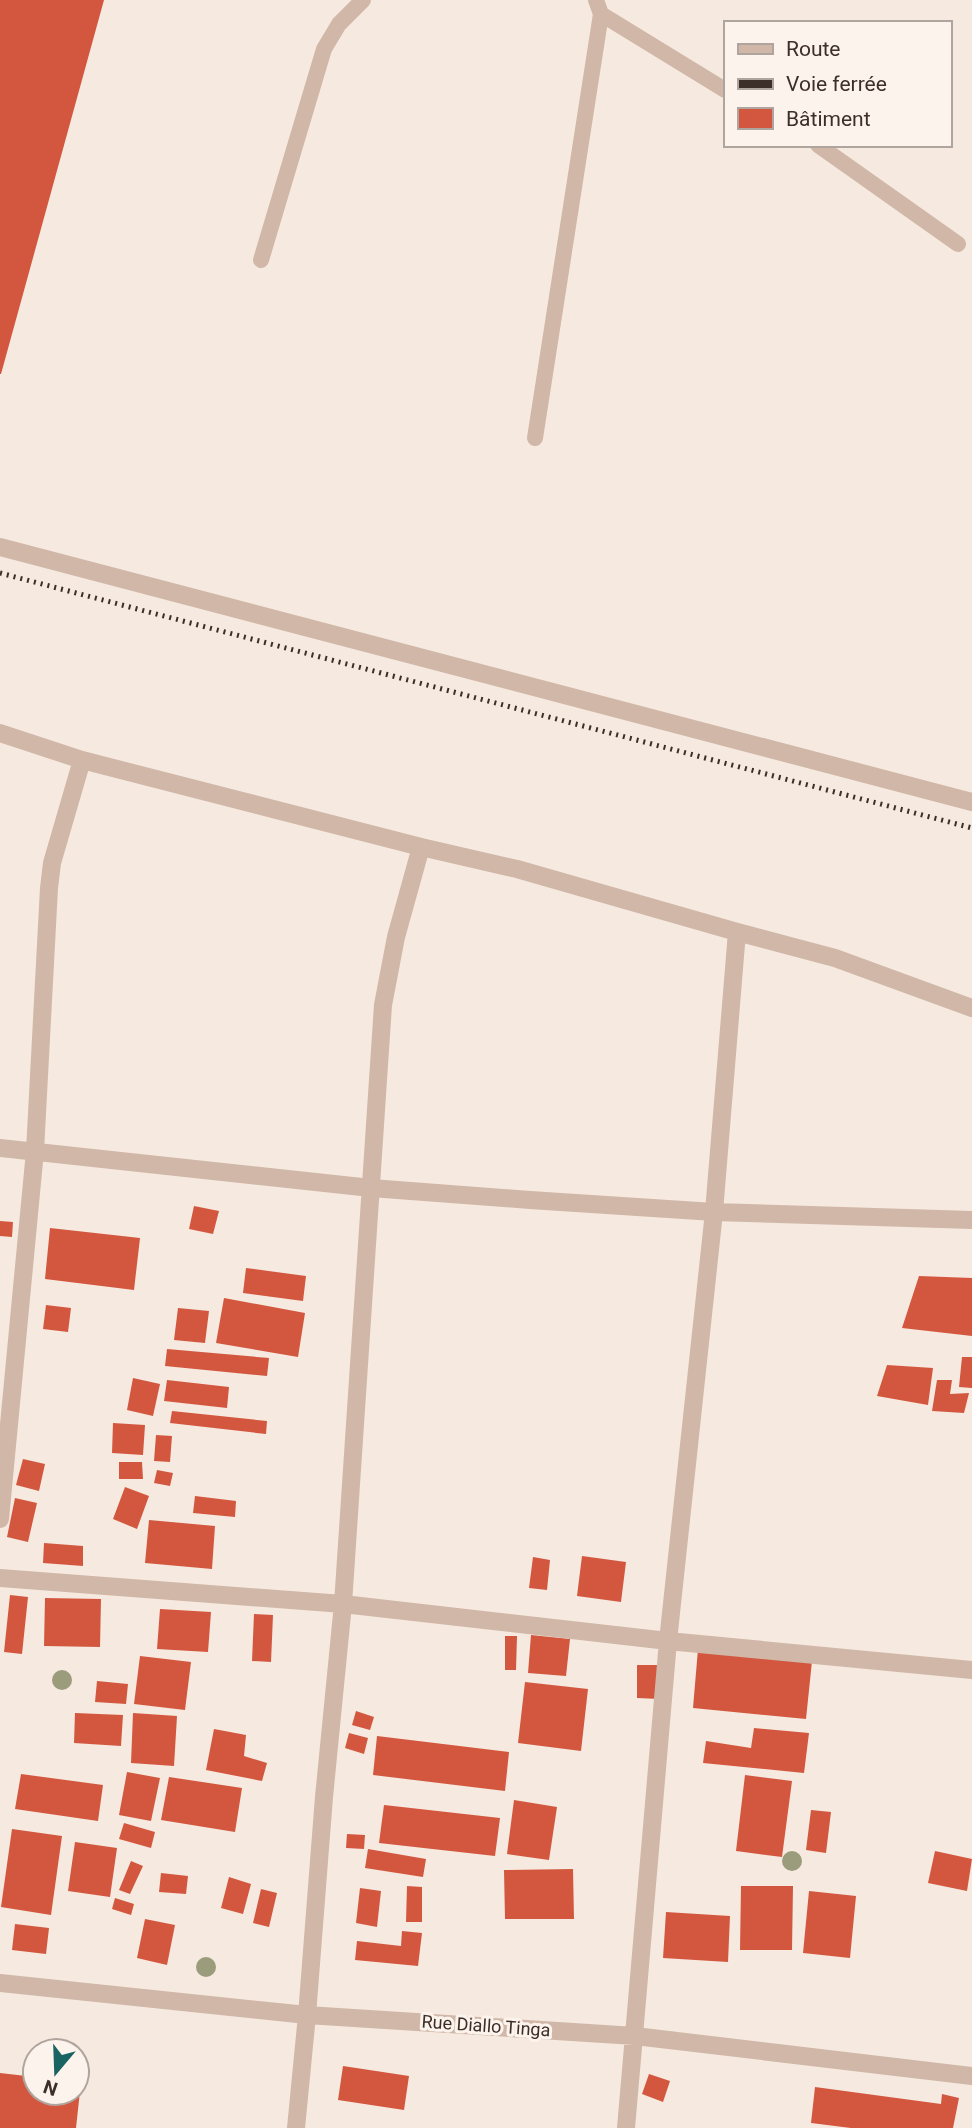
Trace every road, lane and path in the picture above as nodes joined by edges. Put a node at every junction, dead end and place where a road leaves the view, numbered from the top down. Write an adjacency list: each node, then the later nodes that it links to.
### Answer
1 (363, 0): 6 (lane)
2 (599, 7): 3 (lane); 7 (lane)
3 (724, 89)
4 (821, 147): 5 (lane)
5 (958, 244)
6 (261, 260)
7 (535, 438)
8 (0, 547): 11 (street)
9 (0, 733): 10 (street)
10 (82, 760): 12 (street); 16 (street)
11 (972, 802)
12 (422, 847): 13 (street); 17 (street)
13 (737, 932): 14 (street); 18 (street)
14 (972, 1007)
15 (0, 1148): 16 (street)
16 (36, 1152): 17 (street); 20 (street)
17 (371, 1188): 18 (street); 22 (street)
18 (714, 1212): 19 (street); 23 (street)
19 (972, 1220)
20 (0, 1518)
21 (0, 1578): 22 (street)
22 (343, 1604): 23 (street); 26 (street)
23 (668, 1642): 24 (street); 27 (street)
24 (972, 1670)
25 (0, 1983): 26 (street, Rue Diallo Tinga)
26 (307, 2015): 27 (street, Rue Diallo Tinga); 29 (street)
27 (635, 2036): 28 (street, Rue Diallo Tinga); 30 (street)
28 (972, 2076)
29 (296, 2128)
30 (626, 2128)

